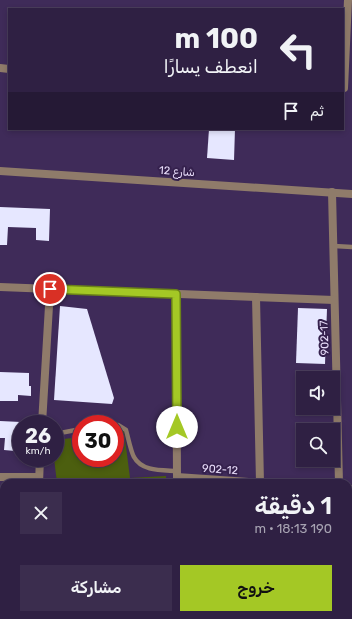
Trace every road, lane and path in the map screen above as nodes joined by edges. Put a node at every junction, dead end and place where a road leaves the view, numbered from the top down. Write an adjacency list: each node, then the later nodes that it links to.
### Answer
1 (348, 0): 2 (street)
2 (346, 88)
3 (0, 170): 4 (street, شارع 12)
4 (332, 192): 5 (street, شارع 12); 6 (street, 902-17)
5 (352, 194)
6 (334, 246): 7 (lane); 12 (street, 902-17)
7 (352, 247)
8 (0, 287): 9 (street)
9 (50, 289): 10 (street); 13 (street)
10 (176, 294): 11 (street); 17 (street)
11 (256, 297): 12 (street); 21 (street)
12 (334, 300): 22 (street, 902-17)
13 (43, 415)
14 (124, 429): 17 (lane)
15 (40, 467): 19 (street)
16 (0, 477): 18 (street)
17 (177, 477): 20 (street, 902-12)
18 (26, 479)
19 (39, 479)
20 (205, 479)
21 (261, 479)
22 (339, 479)

